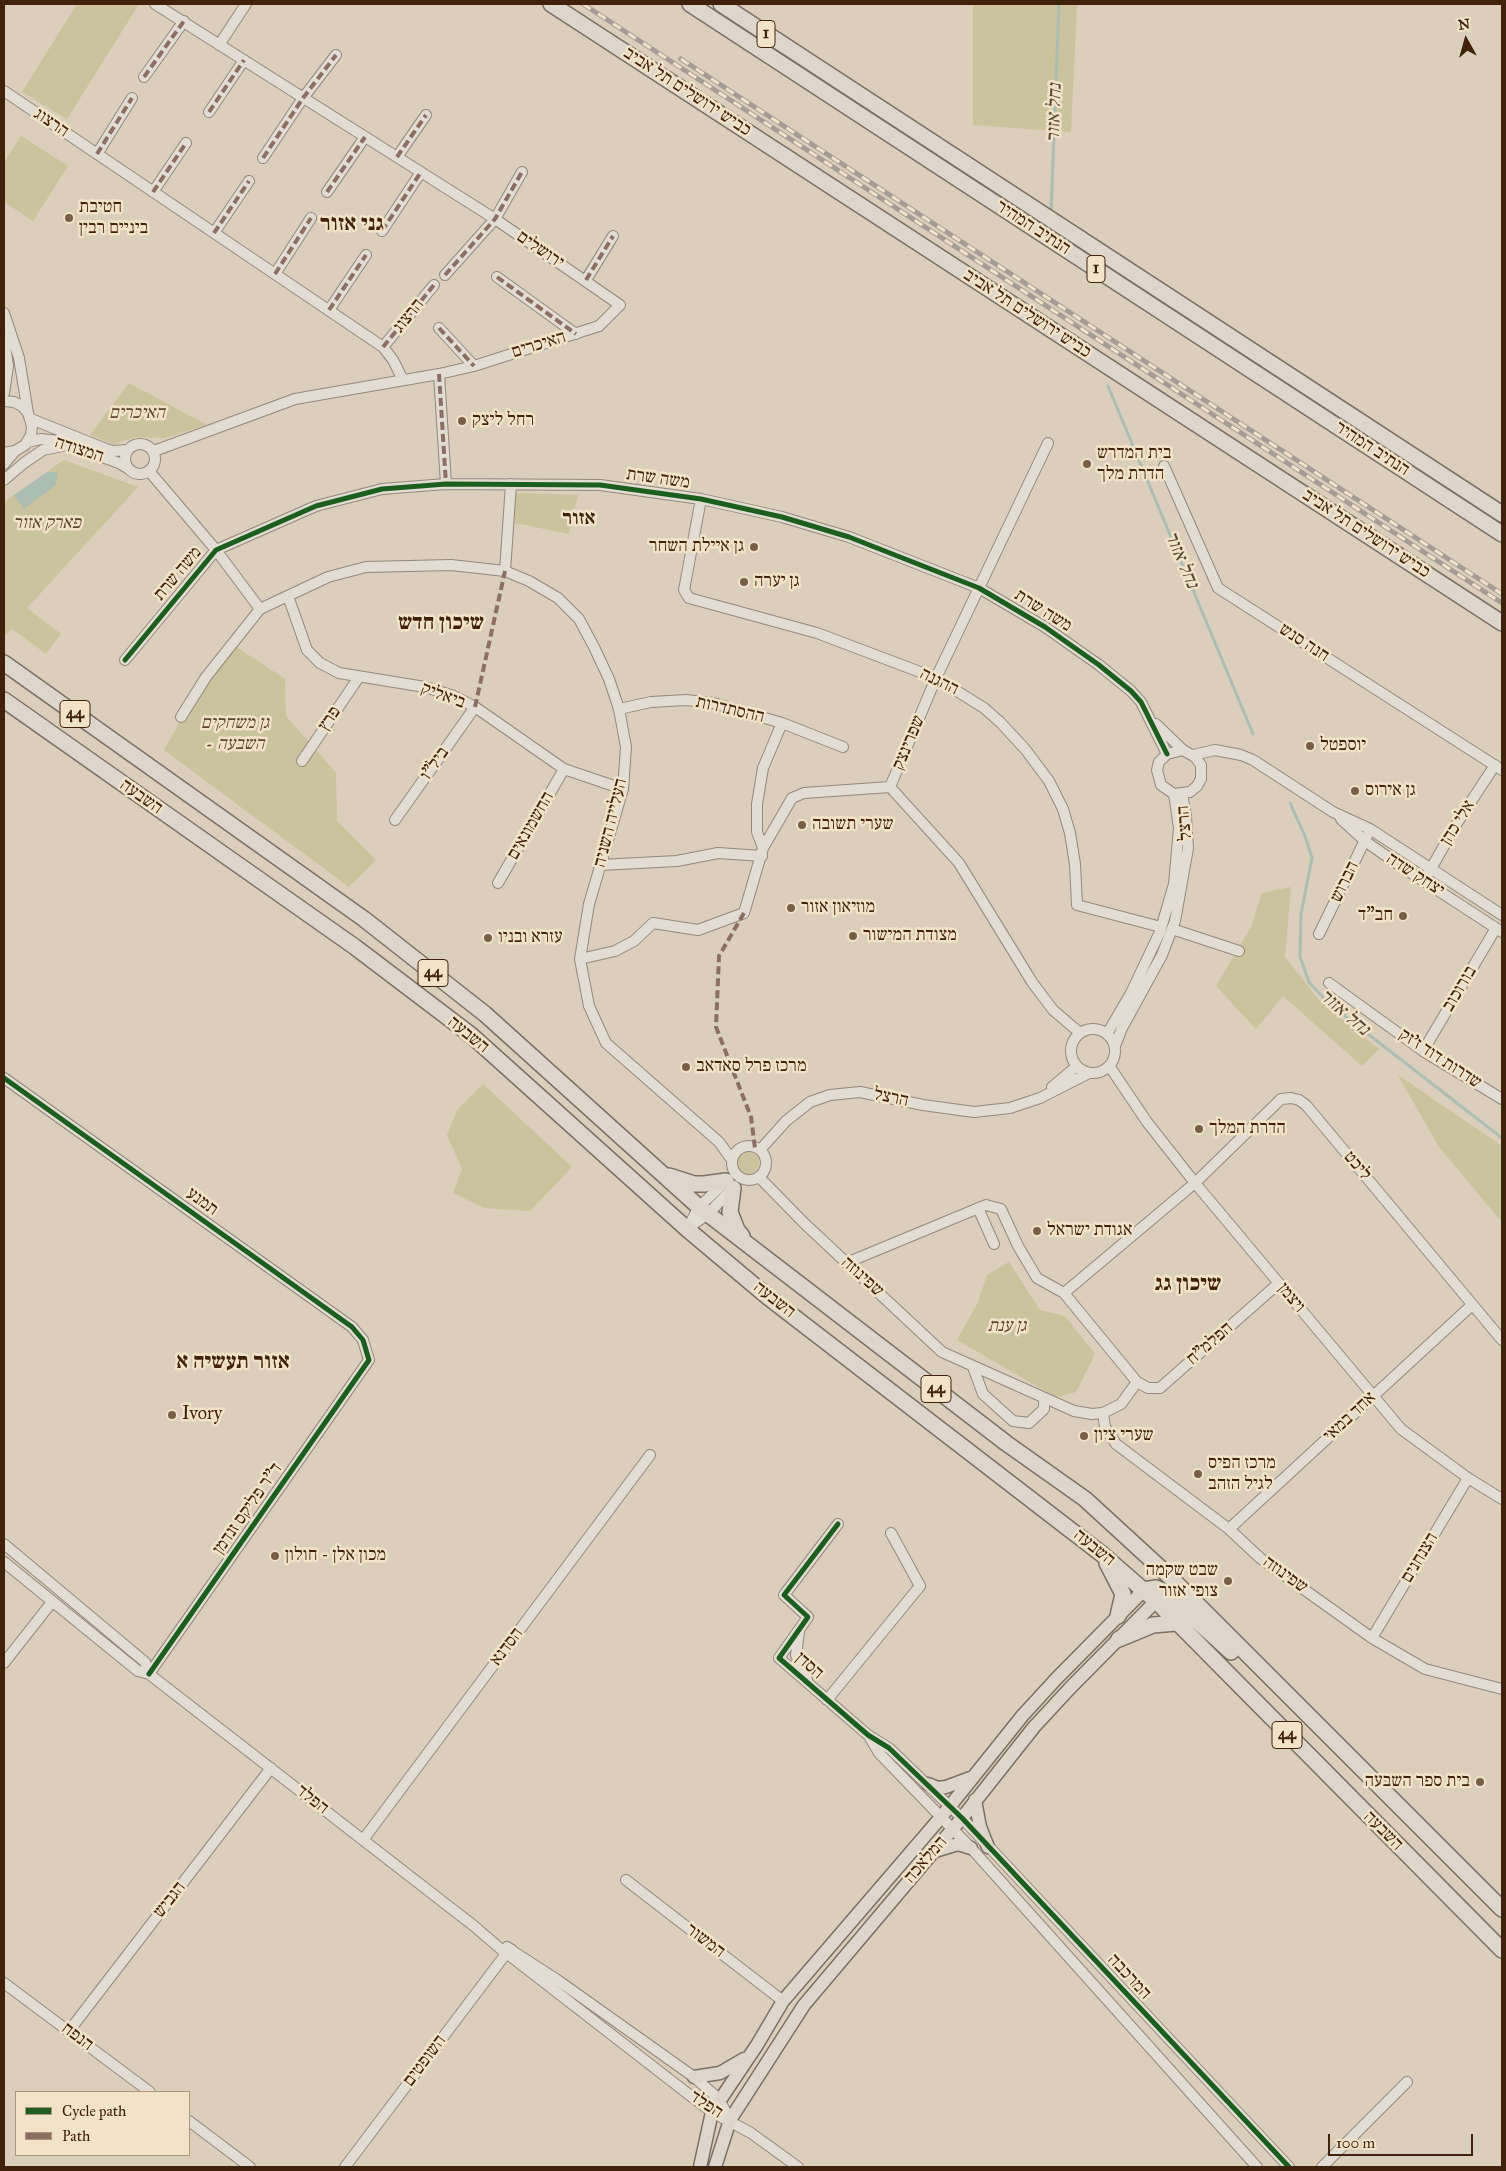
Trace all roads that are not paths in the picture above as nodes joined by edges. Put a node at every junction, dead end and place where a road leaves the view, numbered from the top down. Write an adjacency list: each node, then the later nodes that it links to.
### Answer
1 (155, 4): 6 (street, ירושלים)
2 (246, 4): 7 (street)
3 (551, 4): 72 (highway, כביש ירושלים תל אביב)
4 (690, 4): 66 (highway, הנתיב המהיר / 1)
5 (721, 4): 65 (highway, 1)
6 (184, 21): 7 (street, ירושלים); 10 (street)
7 (219, 45): 9 (street, ירושלים)
8 (336, 55): 13 (street)
9 (244, 60): 13 (street, ירושלים); 14 (street)
10 (144, 77)
11 (4, 91): 18 (street, הרצוג)
12 (132, 98): 18 (street)
13 (303, 98): 16 (street, ירושלים); 20 (street)
14 (209, 112)
15 (426, 115): 19 (street)
16 (365, 136): 19 (street, ירושלים); 25 (street)
17 (186, 143): 24 (street)
18 (97, 154): 24 (street, הרצוג)
19 (397, 156): 21 (street, ירושלים)
20 (262, 158)
21 (421, 172): 27 (street, ירושלים); 28 (street)
22 (522, 172): 27 (street)
23 (249, 181): 29 (street)
24 (153, 192): 29 (street, הרצוג)
25 (327, 192)
26 (311, 218): 32 (street)
27 (495, 219): 33 (street); 35 (street, ירושלים)
28 (382, 231)
29 (214, 233): 32 (street, הרצוג)
30 (613, 236): 35 (street)
31 (366, 254): 38 (street)
32 (275, 274): 38 (street, הרצוג)
33 (445, 275)
34 (497, 277): 41 (street, האיכרים)
35 (586, 280): 37 (street, ירושלים)
36 (434, 285): 43 (street, הרצוג)
37 (620, 305): 41 (street, האיכרים)
38 (329, 310): 43 (street, הרצוג)
39 (4, 313): 49 (street)
40 (439, 328): 44 (street)
41 (576, 334): 44 (street, האיכרים)
42 (4, 338): 47 (street)
43 (383, 347): 46 (street, הרצוג)
44 (474, 366): 45 (street, האיכרים)
45 (439, 374): 46 (street, האיכרים); 62 (street)
46 (403, 380): 55 (street, האיכרים)
47 (4, 394)
48 (4, 401): 49 (street, המצודה)
49 (30, 416): 50 (street); 53 (street, המצודה)
50 (27, 442): 52 (street, המצודה); 54 (street)
51 (1048, 443): 69 (street, שפרינצק)
52 (68, 445): 59 (street, המצודה); 61 (street)
53 (127, 450): 55 (street); 59 (street)
54 (15, 451): 56 (street); 57 (street)
55 (154, 451): 60 (street)
56 (4, 453)
57 (4, 464)
58 (1164, 466): 90 (street, חנה סנש)
59 (129, 470): 60 (street)
60 (149, 471): 67 (street)
61 (4, 480)
62 (446, 484): 63 (street, משה שרת); 67 (street, משה שרת)
63 (511, 484): 64 (street, משה שרת); 68 (street)
64 (701, 499): 69 (street, משה שרת); 76 (street, ההגנה)
65 (1502, 514)
66 (1502, 534)
67 (216, 550): 71 (street); 73 (street, משה שרת)
68 (505, 571): 70 (street, העלייה השניה); 79 (street, העלייה השניה)
69 (979, 588): 76 (street, שפרינצק); 81 (street, משה שרת)
70 (288, 596): 71 (street, העלייה השניה); 75 (street, ביאליק)
71 (260, 609): 80 (street)
72 (1502, 623)
73 (125, 660)
74 (4, 663): 125 (highway, השבעה / 44)
75 (359, 677): 78 (street, ביאליק); 88 (street, פרץ)
76 (936, 678): 92 (street, שפרינצק); 105 (street, ההגנה)
77 (4, 700): 131 (highway, השבעה / 44)
78 (475, 707): 91 (street, ביאליק); 96 (street, ביל"ו)
79 (619, 709): 82 (street, ההסתדרות); 93 (street, העלייה השניה)
80 (181, 717)
81 (1150, 718): 84 (street, משה שרת); 86 (street, משה שרת)
82 (782, 723): 83 (street, ההסתדרות); 99 (street, ההסתדרות)
83 (843, 748)
84 (1183, 750): 86 (street); 87 (street)
85 (1224, 752): 87 (street, יצחק שדה); 89 (street); 95 (street, יצחק שדה)
86 (1167, 754): 94 (street)
87 (1193, 755): 89 (street)
88 (302, 760)
89 (1201, 765): 94 (street)
90 (1498, 768): 101 (street, אלי כהן)
91 (564, 769): 93 (street, ביאליק); 103 (street, החשמונאים)
92 (890, 787): 99 (street); 111 (street, שפרינצק)
93 (623, 788): 100 (street, העלייה השניה)
94 (1178, 794): 105 (street, הרצל)
95 (1333, 812): 97 (street, יצחק שדה); 98 (street, יצחק שדה)
96 (395, 820)
97 (1370, 829): 98 (street, הברוש); 101 (street, יצחק שדה)
98 (1365, 841): 102 (street, יצחק שדה); 107 (street, הברוש)
99 (762, 852): 100 (street); 109 (street)
100 (600, 865): 109 (street, העלייה השניה)
101 (1431, 867): 102 (street, אלי כהן); 104 (street, יצחק שדה)
102 (1424, 881): 106 (street, יצחק שדה)
103 (498, 883)
104 (1502, 915)
105 (1167, 928): 108 (street, ההגנה); 112 (street, הרצל); 113 (street, הרצל)
106 (1499, 930): 114 (street, בורוכוב)
107 (1319, 934)
108 (1239, 951)
109 (580, 959): 121 (street, העלייה השניה)
110 (1329, 983): 114 (street, שדרות דוד ז'זק)
111 (1080, 1033): 112 (street); 115 (street)
112 (1107, 1034): 113 (street)
113 (1115, 1046): 116 (street)
114 (1423, 1051): 120 (street, שדרות דוד ז'זק)
115 (1077, 1066): 117 (street); 119 (street, הרצל)
116 (1110, 1067): 117 (street); 128 (street, ויצמן)
117 (1089, 1073): 119 (street, הרצל)
118 (4, 1078): 139 (street, תמנע)
119 (1040, 1098): 123 (street, הרצל)
120 (1502, 1099)
121 (719, 1142): 122 (street, העלייה השניה); 124 (street, העלייה השניה)
122 (743, 1148): 123 (street); 124 (street)
123 (760, 1150): 126 (street)
124 (732, 1160): 127 (street)
125 (653, 1166): 127 (highway); 130 (highway, השבעה / 44)
126 (759, 1177): 127 (street); 134 (street, שפינוזה)
127 (734, 1180): 130 (street); 133 (highway)
128 (1195, 1183): 135 (street, ויצמן); 136 (street, ליכט); 137 (street, ליכט)
129 (978, 1208): 132 (street); 134 (street); 136 (street)
130 (704, 1210): 131 (street); 133 (highway, השבעה / 44)
131 (687, 1229): 152 (highway, השבעה / 44)
132 (994, 1244)
133 (764, 1258): 154 (highway, השבעה / 44)
134 (846, 1263): 140 (street, שפינוזה)
135 (1279, 1283): 141 (street, הפלמ"ח); 142 (street, ויצמן)
136 (1064, 1293): 141 (street)
137 (1472, 1305): 138 (street, ליכט); 142 (street, אחד במאי)
138 (1502, 1340)
139 (369, 1360): 164 (street, ד''ר פליקס זנדמן)
140 (973, 1367): 143 (street, שפינוזה); 143 (street)
141 (1137, 1382): 144 (street)
142 (1372, 1397): 146 (street, ויצמן); 149 (street, אחד במאי)
143 (1044, 1398): 144 (street, שפינוזה)
144 (1103, 1413): 149 (street, שפינוזה)
145 (650, 1455): 177 (street, הסדנא)
146 (1468, 1478): 147 (street, ויצמן); 162 (street, הצנחנים)
147 (1502, 1499)
148 (838, 1524): 160 (street, הסדן)
149 (1229, 1529): 162 (street, שפינוזה)
150 (891, 1533): 168 (street)
151 (4, 1544): 164 (street, הפלד)
152 (1103, 1555): 155 (highway, השבעה / 44); 158 (highway)
153 (4, 1562): 157 (street, הפלד)
154 (1169, 1576): 156 (main road); 167 (highway, השבעה / 44)
155 (1144, 1590): 156 (highway, השבעה / 44); 158 (main road, המלאכה)
156 (1161, 1597): 159 (highway, השבעה / 44); 161 (main road, המלאכה); 167 (highway)
157 (52, 1602): 163 (street); 164 (street, הפלד)
158 (1118, 1616): 171 (main road, המלאכה)
159 (1176, 1623): 161 (highway); 183 (highway, השבעה / 44)
160 (799, 1630): 165 (street, הסדן); 165 (street, הסדן)
161 (1119, 1638): 173 (main road, המלאכה)
162 (1372, 1638): 166 (street, שפינוזה)
163 (4, 1663)
164 (149, 1674): 170 (street, הפלד)
165 (808, 1683): 168 (street, הסדן)
166 (1502, 1689)
167 (1287, 1696): 182 (highway, השבעה / 44)
168 (827, 1700): 169 (street, הסדן)
169 (868, 1735): 172 (street, הסדן); 174 (street, הסדן)
170 (271, 1768): 177 (street, הפלד); 187 (street, הגביש)
171 (972, 1777): 172 (main road); 174 (main road, המלאכה)
172 (928, 1784): 174 (street, הסדן)
173 (975, 1800): 175 (main road, המלאכה); 178 (main road)
174 (946, 1811): 175 (street, המרכבה); 176 (street, המרכבה); 186 (main road, המלאכה)
175 (962, 1818): 176 (main road, המלאכה); 178 (street, המרכבה)
176 (953, 1829): 179 (street, המרכבה); 180 (main road, המלאכה)
177 (363, 1840): 184 (street, הפלד)
178 (988, 1847): 202 (street, המרכבה)
179 (971, 1848): 180 (main road); 201 (street, המרכבה)
180 (932, 1852): 194 (main road, המלאכה)
181 (626, 1880): 186 (street, המשור)
182 (1502, 1909)
183 (1502, 1950)
184 (507, 1952): 189 (street, הפלד); 193 (street, הפלד); 197 (street, השופטים)
185 (4, 1983): 187 (street, הנפח)
186 (783, 2001): 188 (main road, המלאכה)
187 (69, 2031): 191 (street, הנפח)
188 (748, 2056): 189 (main road); 192 (main road, המלאכה)
189 (694, 2077): 192 (street, הפלד)
190 (1407, 2082): 203 (street)
191 (149, 2091)
192 (719, 2099): 193 (main road, המלאכה); 194 (street, הפלד)
193 (712, 2112): 194 (street, הפלד); 198 (main road, המלאכה)
194 (730, 2120): 199 (main road, המלאכה); 200 (street)
195 (190, 2122): 196 (street)
196 (250, 2167)
197 (345, 2167)
198 (700, 2167)
199 (715, 2167)
200 (798, 2167)
201 (1257, 2167)
202 (1289, 2167)
203 (1322, 2167)

